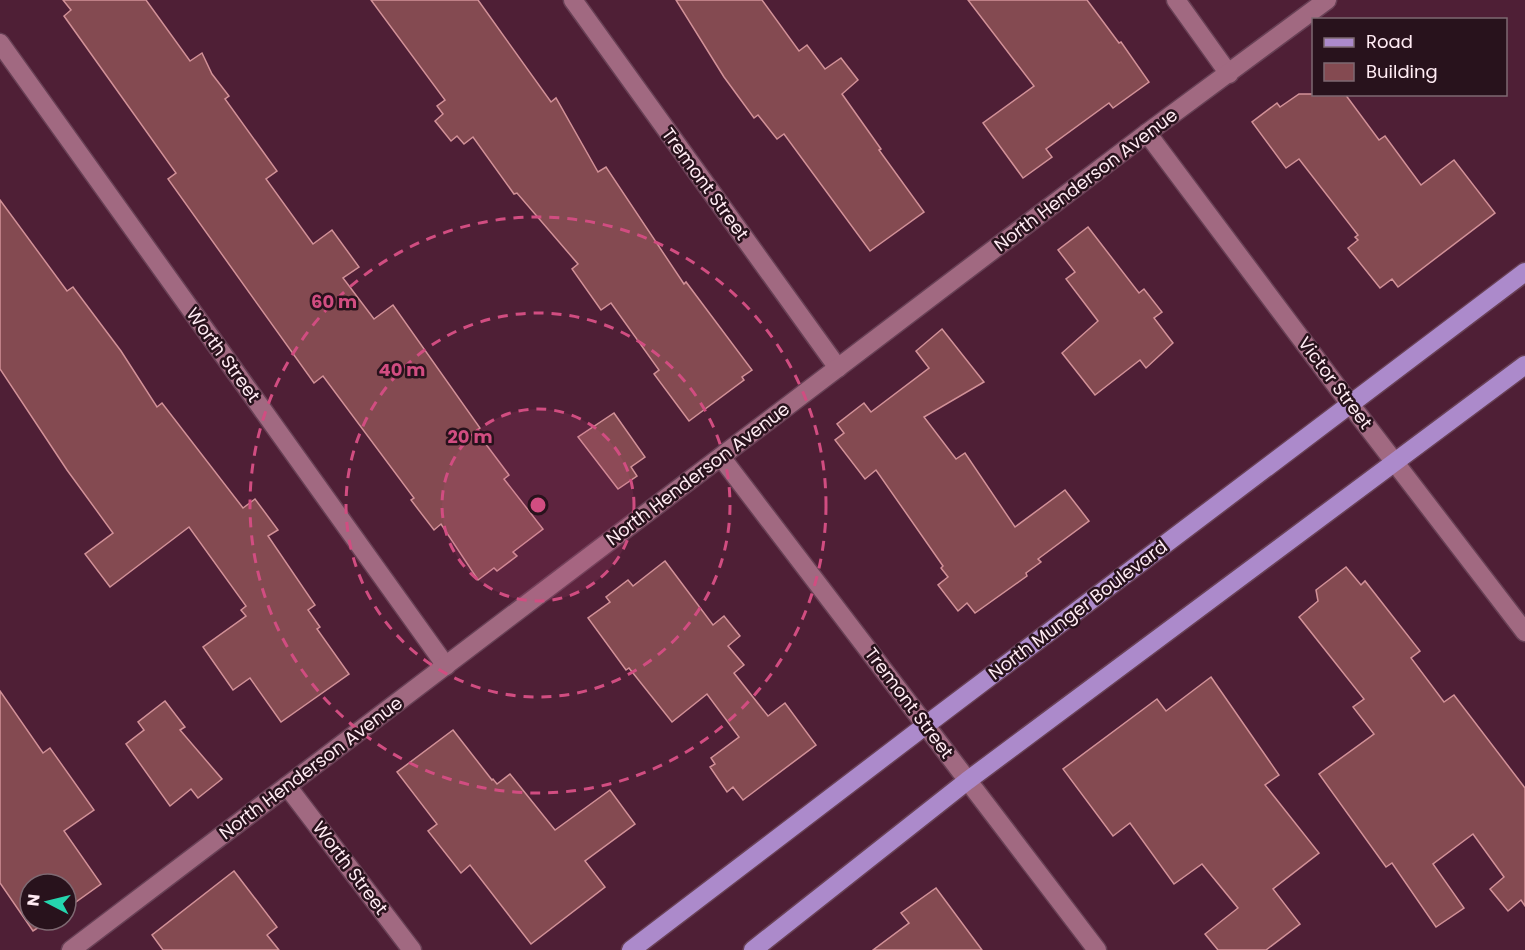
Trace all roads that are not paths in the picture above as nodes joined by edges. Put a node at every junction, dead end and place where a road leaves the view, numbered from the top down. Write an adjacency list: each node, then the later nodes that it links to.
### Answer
1 (573, 0): 9 (street, Tremont Street)
2 (1176, 0): 5 (street)
3 (1327, 0): 5 (street, North Henderson Avenue)
4 (0, 43): 14 (street, Worth Street)
5 (1229, 74): 6 (street, North Henderson Avenue)
6 (1147, 133): 9 (street, North Henderson Avenue); 10 (street, Victor Street)
7 (1525, 272): 10 (main road, North Munger Boulevard)
8 (1525, 365): 12 (main road)
9 (838, 368): 11 (street, North Henderson Avenue)
10 (1350, 404): 12 (street, Victor Street); 15 (main road, North Munger Boulevard)
11 (721, 457): 14 (street, North Henderson Avenue); 15 (street, Tremont Street)
12 (1394, 462): 13 (street, Victor Street); 16 (main road)
13 (1525, 632)
14 (446, 666): 17 (street, North Henderson Avenue)
15 (926, 725): 16 (street, Tremont Street); 20 (main road, North Munger Boulevard)
16 (967, 781): 21 (main road); 22 (street, Tremont Street)
17 (287, 786): 18 (street, North Henderson Avenue); 19 (street, Worth Street)
18 (71, 950)
19 (412, 950)
20 (631, 950)
21 (753, 950)
22 (1097, 950)

